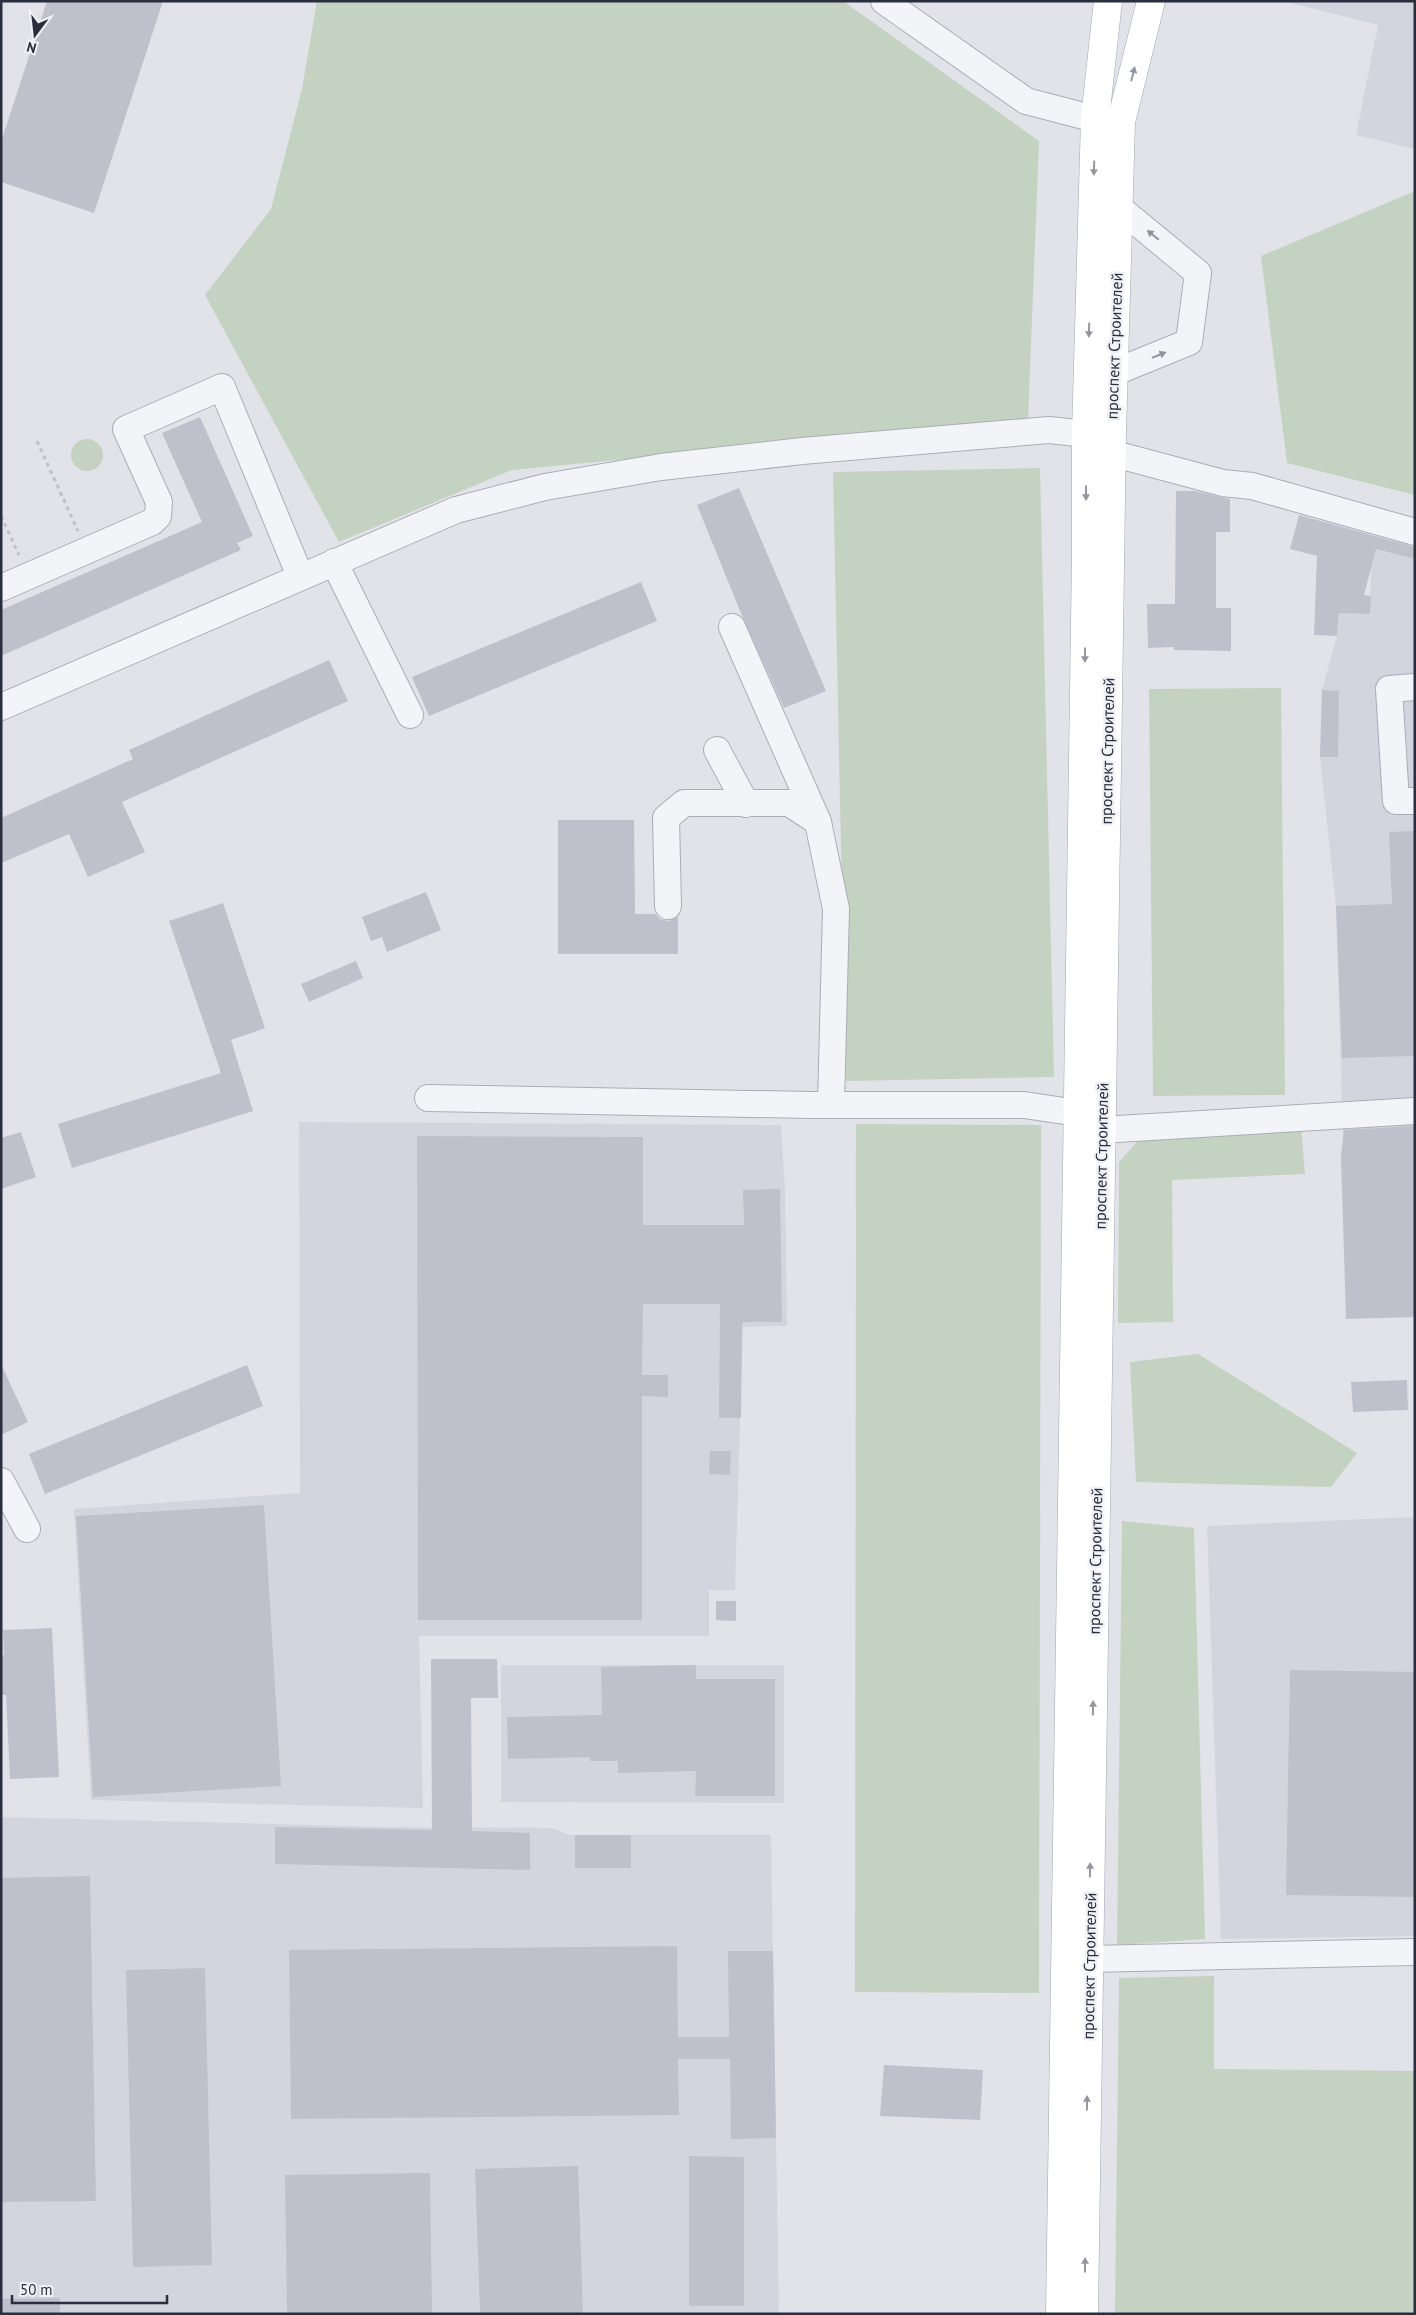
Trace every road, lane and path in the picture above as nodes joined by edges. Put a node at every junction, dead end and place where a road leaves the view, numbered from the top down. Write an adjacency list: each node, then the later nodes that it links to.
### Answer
1 (884, 1): 4 (street)
2 (1108, 1): 4 (main road, проспект Строителей)
3 (1151, 1): 4 (main road, проспект Строителей, one-way to 3)
4 (1108, 120): 5 (main road, проспект Строителей); 7 (main road, проспект Строителей, one-way to 7)
5 (1118, 207): 6 (main road, проспект Строителей); 6 (street, one-way to 5)
6 (1113, 373): 7 (main road, проспект Строителей)
7 (1103, 440): 11 (street); 12 (street); 28 (main road, проспект Строителей, one-way to 28); 29 (main road, проспект Строителей)
8 (37, 441): 10 (path)
9 (1, 516): 13 (path)
10 (78, 532)
11 (1415, 532)
12 (334, 562): 14 (street); 19 (street)
13 (28, 576): 14 (street); 15 (street)
14 (300, 576): 18 (street)
15 (1, 588)
16 (732, 627): 23 (street)
17 (1415, 687): 21 (street)
18 (1, 707)
19 (410, 715)
20 (717, 750): 22 (street)
21 (1415, 801)
22 (746, 804): 23 (street); 24 (street)
23 (818, 822): 26 (street)
24 (668, 906)
25 (428, 1098): 26 (street)
26 (831, 1105): 28 (street)
27 (1415, 1111): 29 (street)
28 (1078, 1112): 33 (main road, проспект Строителей)
29 (1101, 1130): 33 (main road, проспект Строителей, one-way to 29)
30 (1, 1481): 31 (street)
31 (27, 1529)
32 (1415, 1952): 33 (street)
33 (1077, 1959): 34 (main road, проспект Строителей); 35 (main road, проспект Строителей, one-way to 33)
34 (1060, 2314)
35 (1084, 2314)

